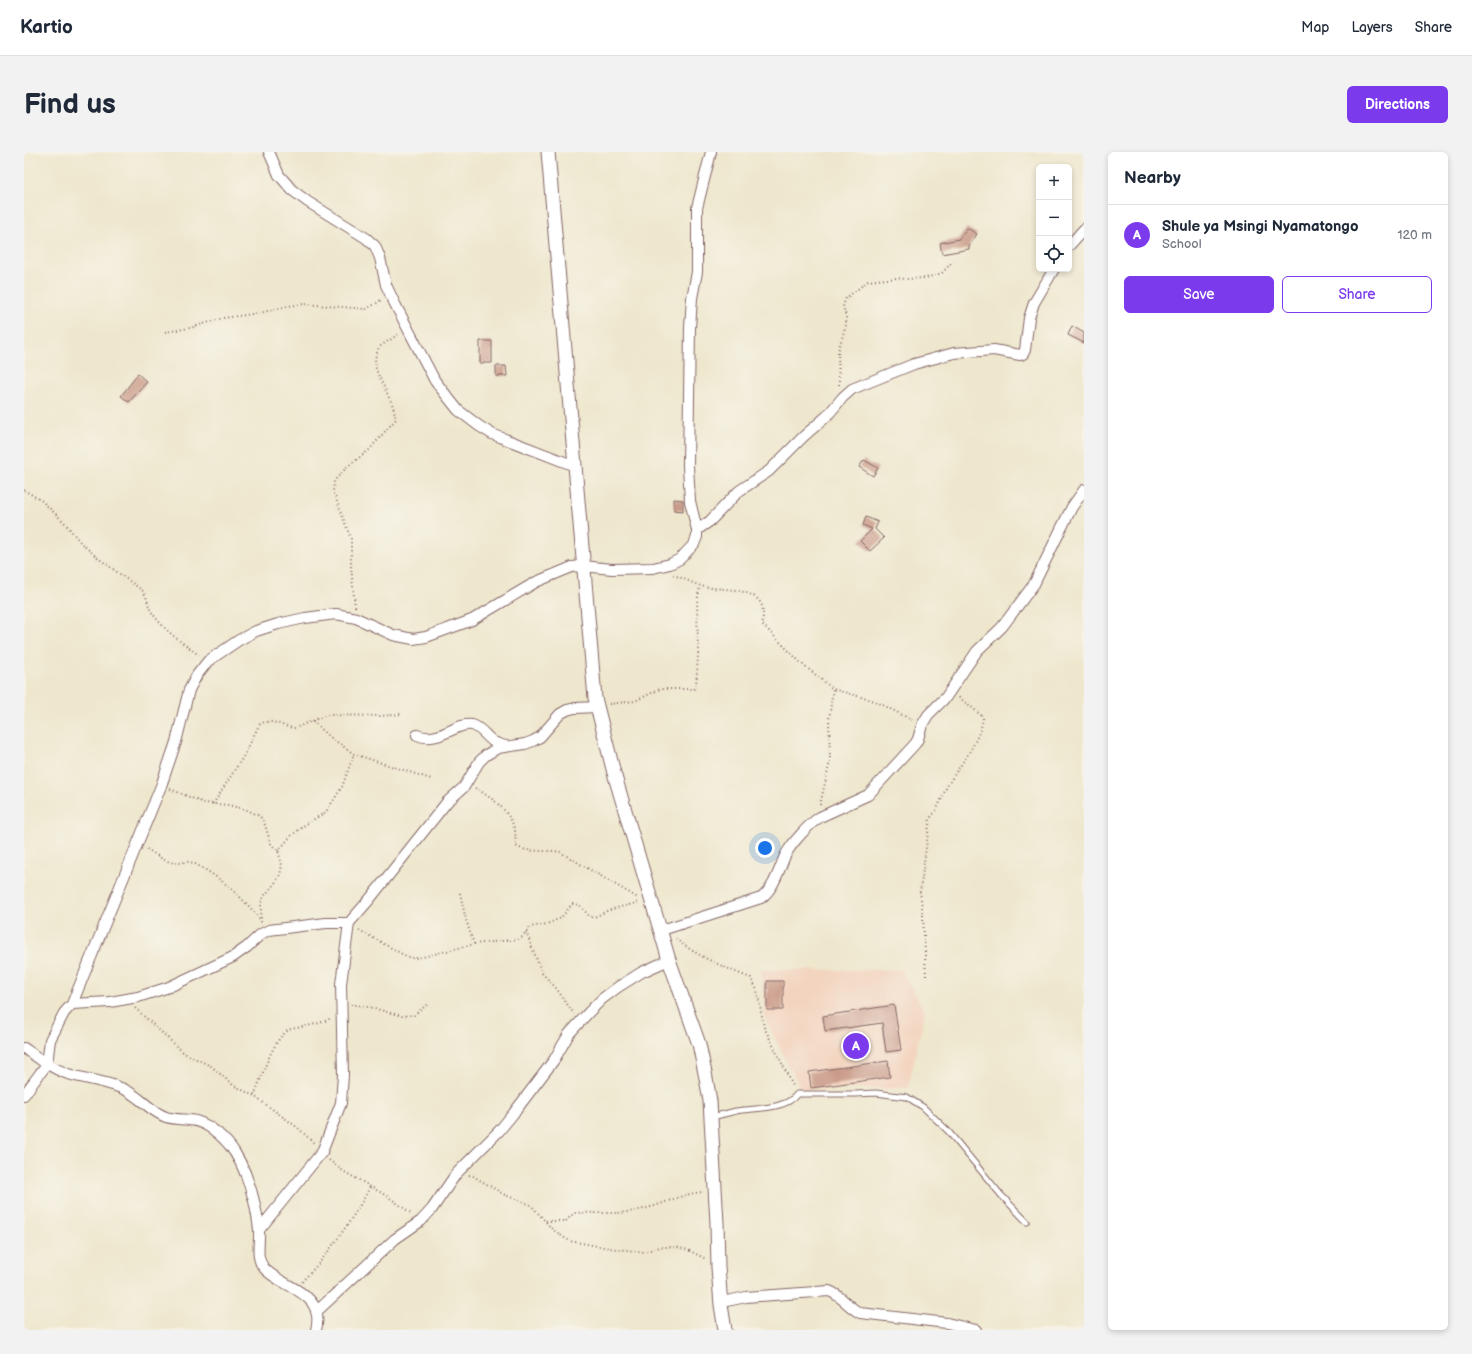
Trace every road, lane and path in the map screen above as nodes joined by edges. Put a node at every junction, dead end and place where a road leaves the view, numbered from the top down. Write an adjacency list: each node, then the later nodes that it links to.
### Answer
1 (268, 152): 8 (street)
2 (548, 152): 12 (street)
3 (710, 152): 15 (street)
4 (1084, 229): 5 (street)
5 (1072, 243)
6 (953, 261): 11 (path)
7 (1052, 272): 11 (street)
8 (389, 292): 9 (street); 10 (path)
9 (409, 330): 12 (street); 19 (path)
10 (165, 332)
11 (838, 404): 15 (street)
12 (575, 466): 16 (street)
13 (24, 490): 20 (path)
14 (1084, 490): 22 (street)
15 (697, 530): 17 (street)
16 (583, 566): 17 (street); 19 (street); 23 (street)
17 (653, 568): 18 (path)
18 (700, 586): 21 (path); 23 (path)
19 (356, 618): 20 (street)
20 (208, 661): 32 (street)
21 (833, 689): 26 (path); 34 (path)
22 (950, 692): 26 (street); 46 (path)
23 (597, 707): 28 (street); 38 (street)
24 (401, 714): 25 (path)
25 (313, 721): 29 (path); 33 (path)
26 (922, 726): 34 (street)
27 (417, 735): 28 (street)
28 (507, 746): 31 (street)
29 (354, 754): 30 (path); 36 (path)
30 (431, 779)
31 (466, 783): 38 (path); 40 (street)
32 (161, 786): 33 (path); 35 (street)
33 (213, 804): 36 (path)
34 (817, 819): 41 (street)
35 (138, 843): 39 (path); 48 (street)
36 (278, 851): 39 (path)
37 (460, 894): 44 (path)
38 (645, 898): 41 (street); 42 (path)
39 (261, 922): 43 (path)
40 (349, 922): 43 (street); 44 (path); 50 (street)
41 (663, 930): 45 (street); 54 (path)
42 (526, 932): 44 (path); 51 (path)
43 (260, 934): 47 (street)
44 (474, 944)
45 (669, 960): 51 (street); 57 (street)
46 (926, 976)
47 (126, 999): 48 (street); 56 (path)
48 (72, 1004): 53 (street)
49 (428, 1004): 50 (path)
50 (341, 1007): 56 (path); 58 (street)
51 (580, 1022): 59 (street)
52 (24, 1048): 53 (street)
53 (47, 1064): 55 (street); 65 (street)
54 (797, 1094): 57 (lane); 64 (lane)
55 (24, 1095)
56 (254, 1096): 58 (path)
57 (711, 1117): 61 (street)
58 (322, 1152): 60 (path); 65 (street)
59 (453, 1178): 62 (street); 63 (path)
60 (370, 1187): 62 (path); 67 (path)
61 (716, 1193): 63 (path); 66 (street)
62 (421, 1221): 69 (street)
63 (546, 1221): 66 (path)
64 (1027, 1222)
65 (259, 1230): 67 (street)
66 (718, 1267): 68 (street)
67 (297, 1289): 69 (street)
68 (721, 1305): 71 (street); 72 (street)
69 (316, 1312): 70 (street)
70 (316, 1330)
71 (725, 1330)
72 (976, 1330)

